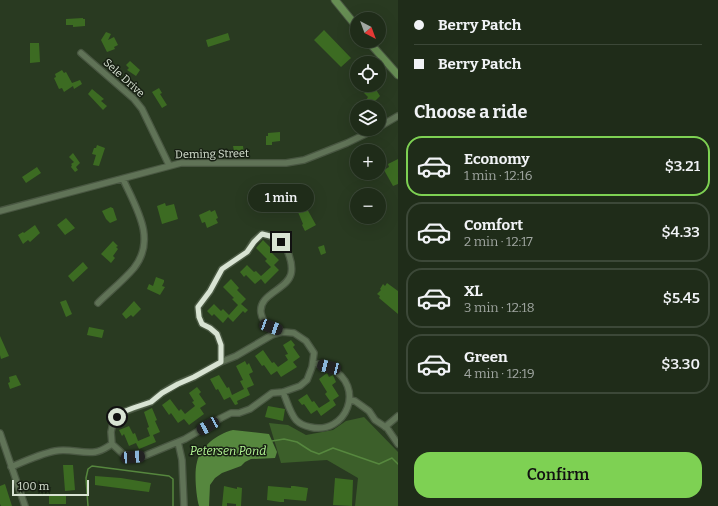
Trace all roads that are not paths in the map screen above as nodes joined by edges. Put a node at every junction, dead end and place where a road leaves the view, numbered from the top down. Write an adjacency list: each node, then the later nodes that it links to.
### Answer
1 (335, 0): 2 (main road)
2 (350, 18)
3 (374, 48): 5 (main road)
4 (81, 53): 9 (street, Sele Drive)
5 (398, 75)
6 (398, 116): 7 (street)
7 (386, 124)
8 (362, 136): 9 (street, Deming Street)
9 (170, 165): 10 (street, Deming Street)
10 (123, 179): 11 (street, Deming Street); 12 (street)
11 (0, 211)
12 (98, 303)
13 (283, 332): 14 (street); 14 (street); 15 (street)
14 (221, 362): 22 (street)
15 (312, 363): 16 (street); 17 (street)
16 (283, 392): 17 (street); 21 (street)
17 (350, 400): 19 (street)
18 (398, 416): 19 (street)
19 (385, 427): 23 (street)
20 (0, 433): 24 (street)
21 (178, 442): 22 (street); 26 (street)
22 (112, 444): 24 (street)
23 (398, 444)
24 (11, 467): 25 (street)
25 (25, 506)
26 (184, 506)

